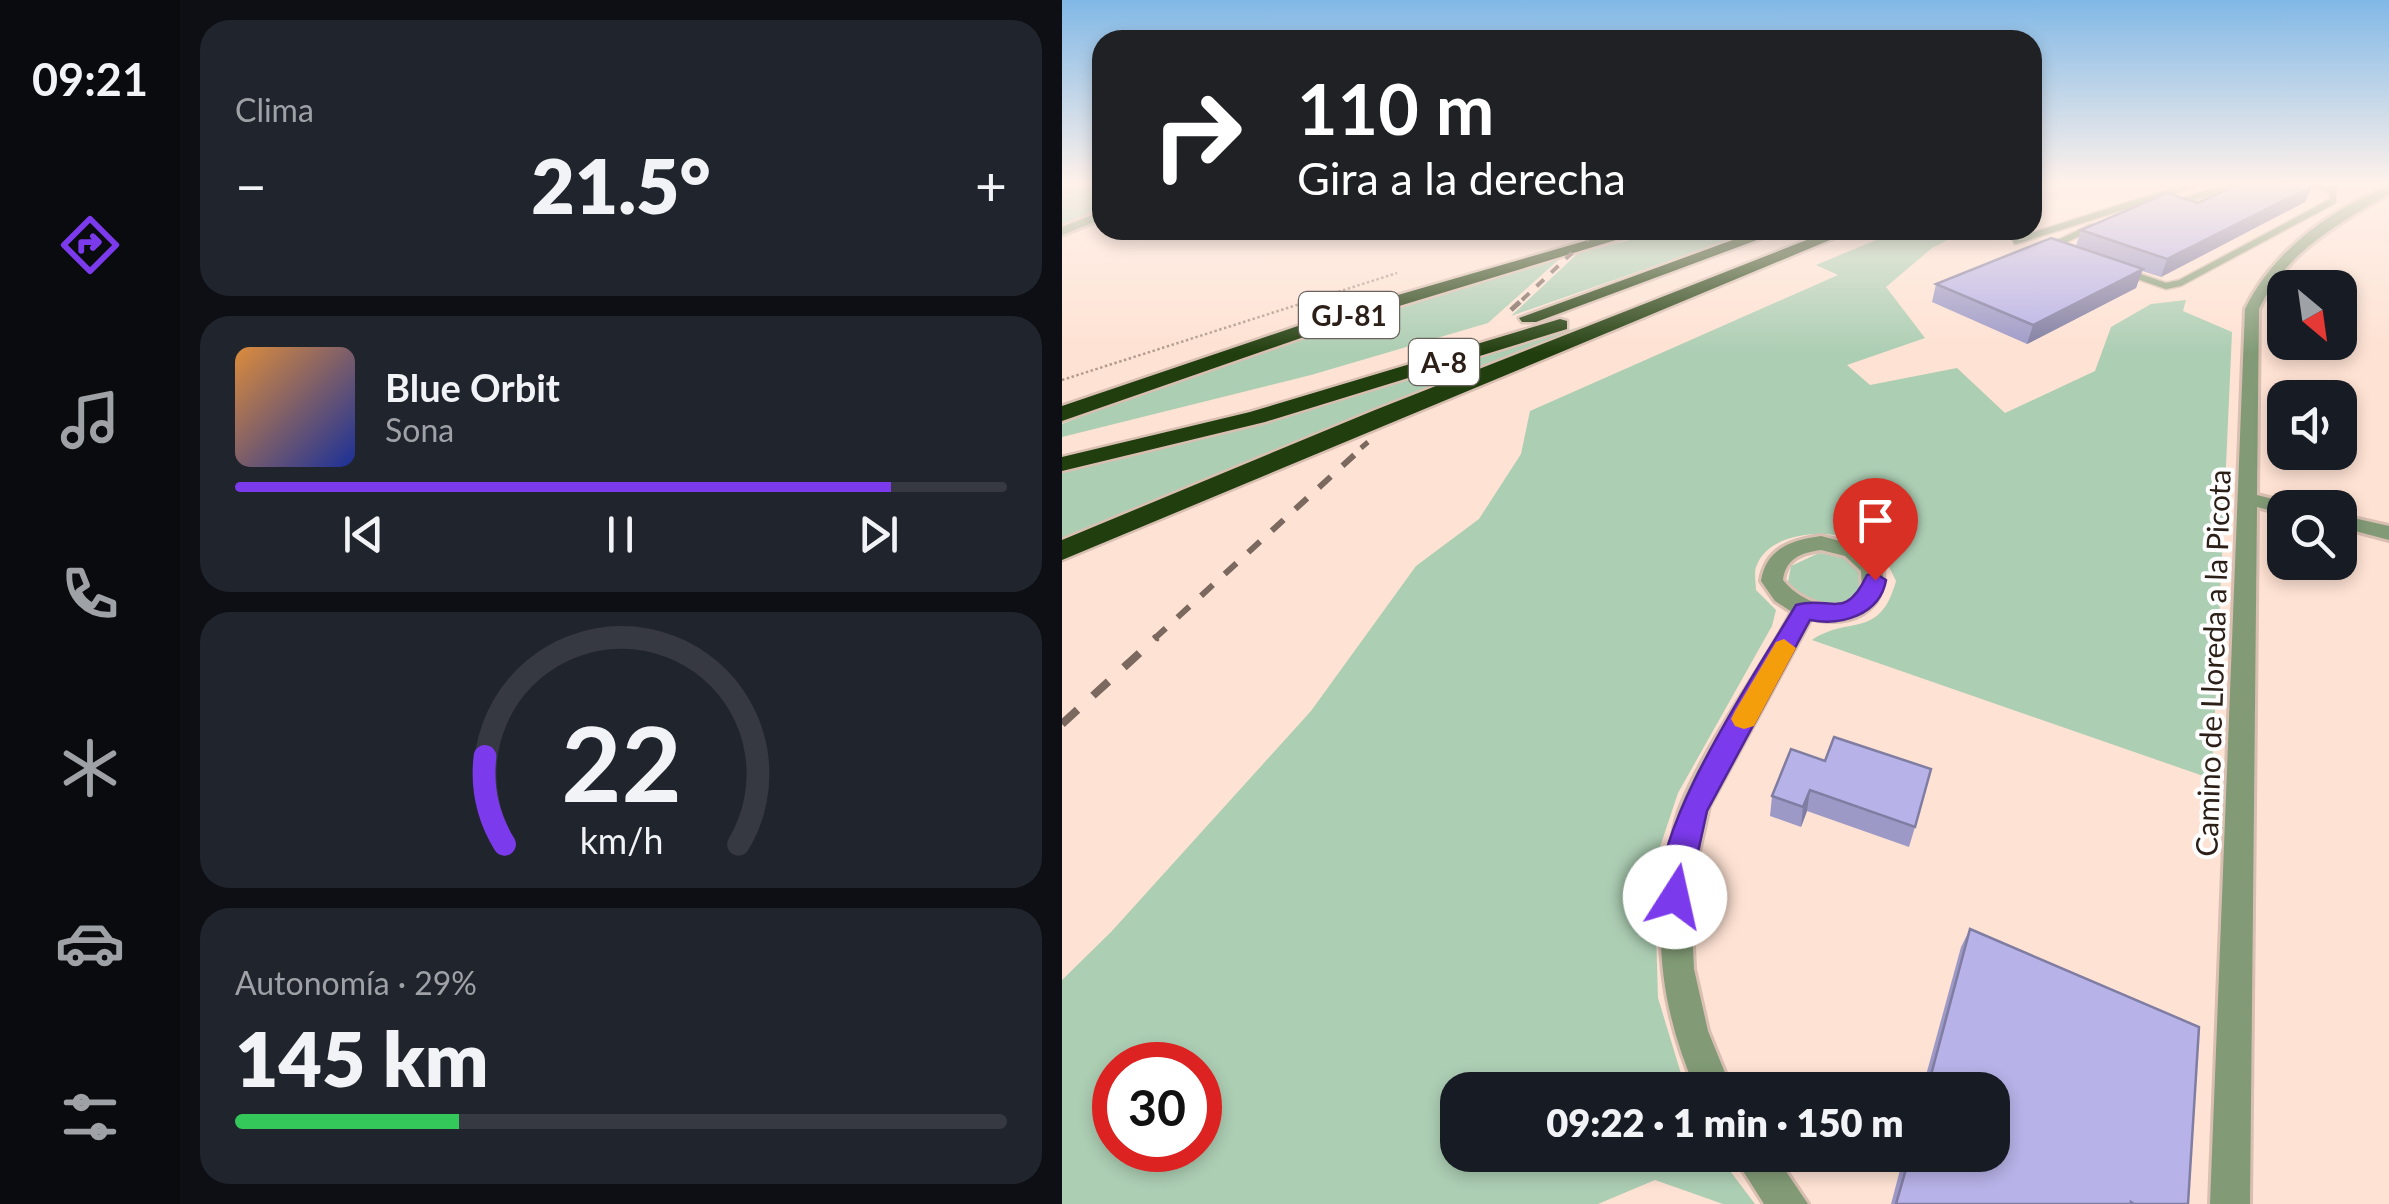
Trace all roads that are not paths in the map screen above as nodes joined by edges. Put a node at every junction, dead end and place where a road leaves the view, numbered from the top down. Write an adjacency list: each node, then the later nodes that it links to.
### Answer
1 (1606, 240): 10 (highway, GJ-81)
2 (1748, 240): 11 (highway, A-8)
3 (1788, 240): 12 (highway, A-8)
4 (1821, 240): 13 (highway)
5 (2062, 240): 8 (lane)
6 (2259, 240): 9 (lane)
7 (2310, 240): 14 (street, Camino de Lloreda a la Picota)
8 (2077, 255)
9 (2112, 268)
10 (1062, 414)
11 (1062, 444)
12 (1062, 464)
13 (1183, 498): 18 (highway); 19 (highway)
14 (2250, 499): 15 (street); 24 (street, Camino de Lloreda a la Picota)
15 (2267, 503)
16 (2357, 525): 17 (street)
17 (2388, 533)
18 (1062, 551)
19 (1062, 560)
20 (1804, 610): 20 (street); 21 (street)
21 (1708, 1072)
22 (1764, 1172): 23 (street)
23 (1788, 1204)
24 (2230, 1204)

